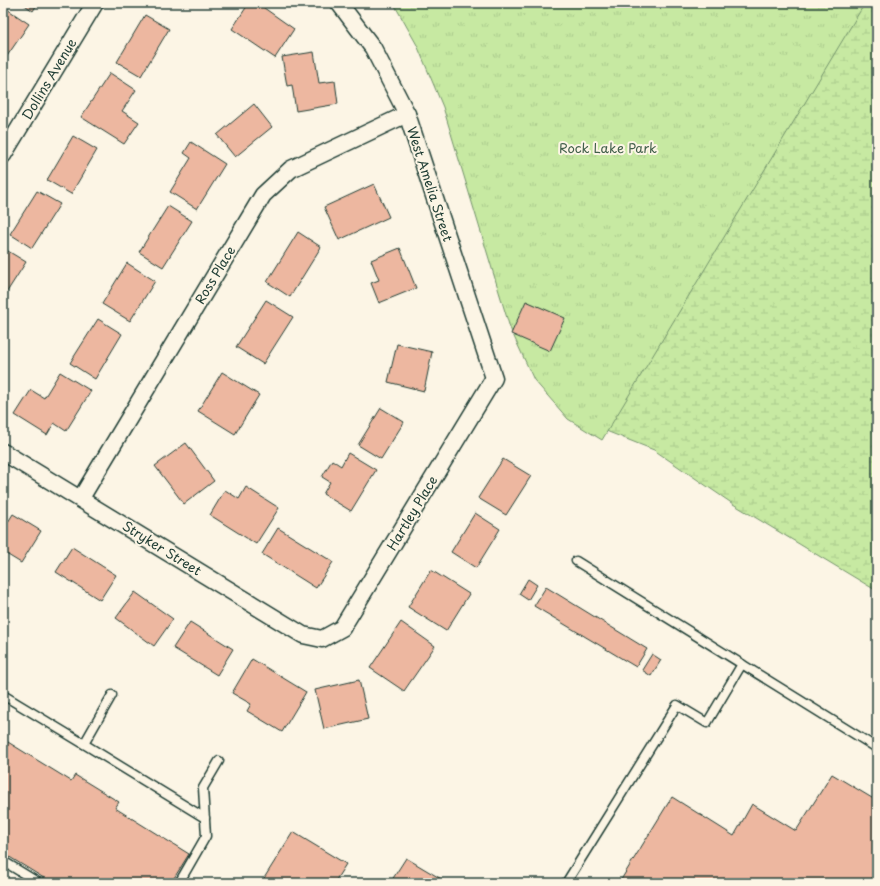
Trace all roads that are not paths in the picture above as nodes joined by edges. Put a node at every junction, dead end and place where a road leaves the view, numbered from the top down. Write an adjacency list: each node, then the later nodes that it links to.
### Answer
1 (95, 3): 4 (street, Dollins Avenue)
2 (339, 3): 3 (street, West Amelia Street)
3 (408, 114): 5 (street, West Amelia Street); 7 (street, Ross Place)
4 (3, 155)
5 (494, 378): 9 (street, Hartley Place)
6 (3, 452): 7 (street, Stryker Street)
7 (81, 498): 9 (street, Stryker Street)
8 (576, 561): 10 (lane)
9 (322, 639)
10 (742, 664): 14 (lane); 20 (lane)
11 (3, 695): 13 (lane)
12 (112, 695): 13 (lane)
13 (84, 744): 16 (lane)
14 (877, 748)
15 (219, 761): 16 (lane)
16 (205, 818): 19 (lane)
17 (3, 861): 18 (lane)
18 (39, 883)
19 (179, 883)
20 (566, 883)

